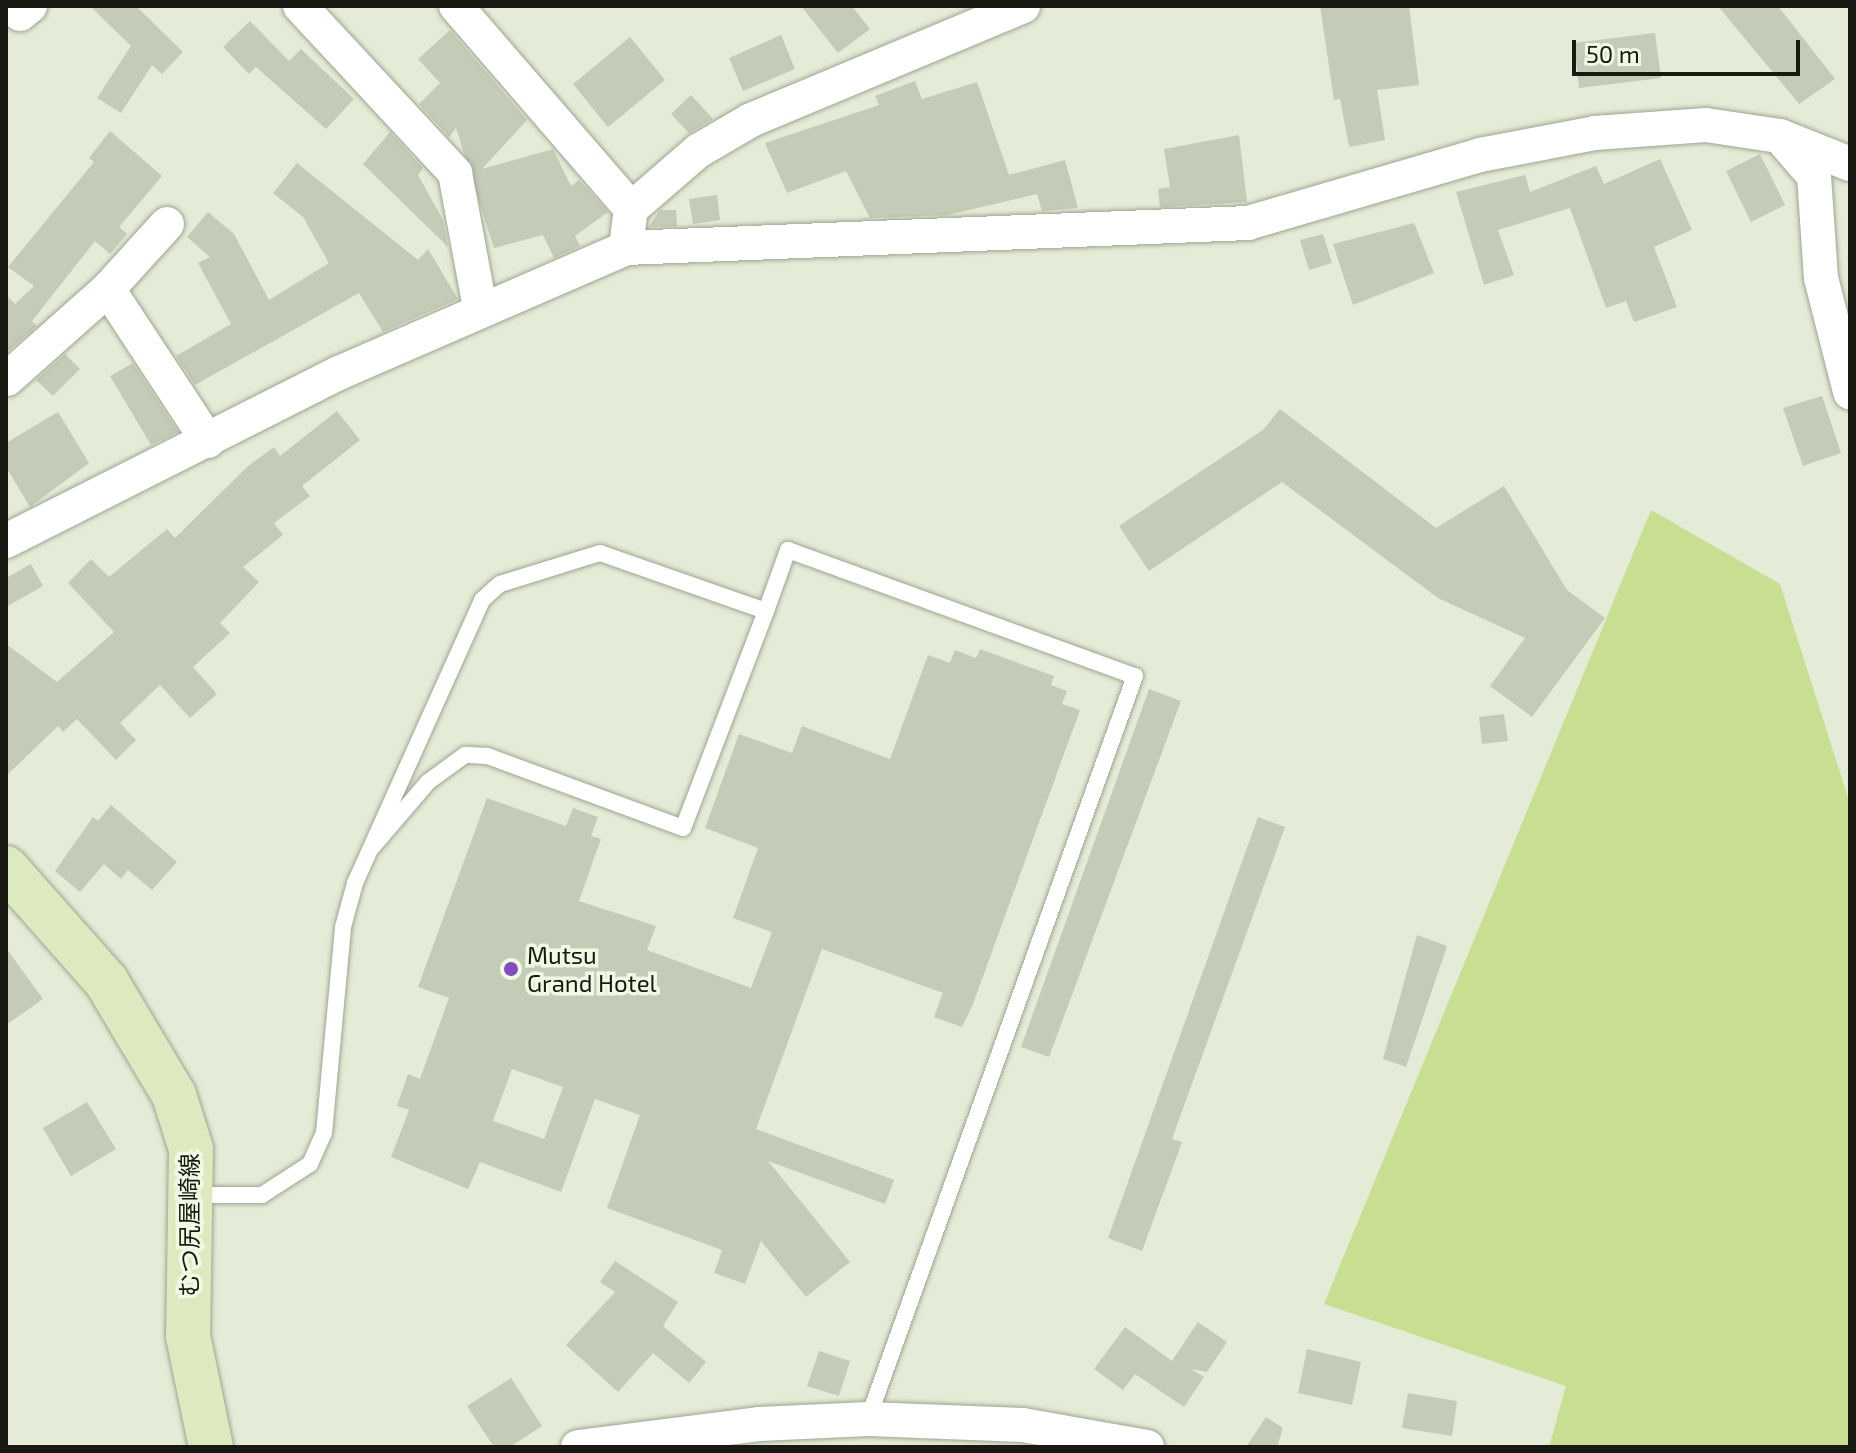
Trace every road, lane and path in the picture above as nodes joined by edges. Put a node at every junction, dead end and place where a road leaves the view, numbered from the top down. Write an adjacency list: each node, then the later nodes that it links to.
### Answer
1 (300, 6): 10 (street)
2 (456, 6): 6 (street)
3 (1023, 6): 6 (street)
4 (1780, 136): 5 (street); 8 (street); 12 (street)
5 (1850, 164)
6 (631, 209): 8 (street)
7 (167, 224): 9 (street)
8 (626, 248): 10 (street)
9 (108, 289): 11 (street); 13 (street)
10 (480, 308): 13 (street)
11 (7, 379)
12 (1850, 392)
13 (208, 441): 14 (street)
14 (6, 541)
15 (766, 611): 16 (lane); 16 (lane); 19 (lane)
16 (370, 850): 18 (lane)
17 (6, 868): 18 (main road, むつ尻屋崎線)
18 (193, 1195): 20 (main road, むつ尻屋崎線)
19 (868, 1419): 21 (street); 22 (street)
20 (211, 1447)
21 (578, 1447)
22 (1147, 1447)

